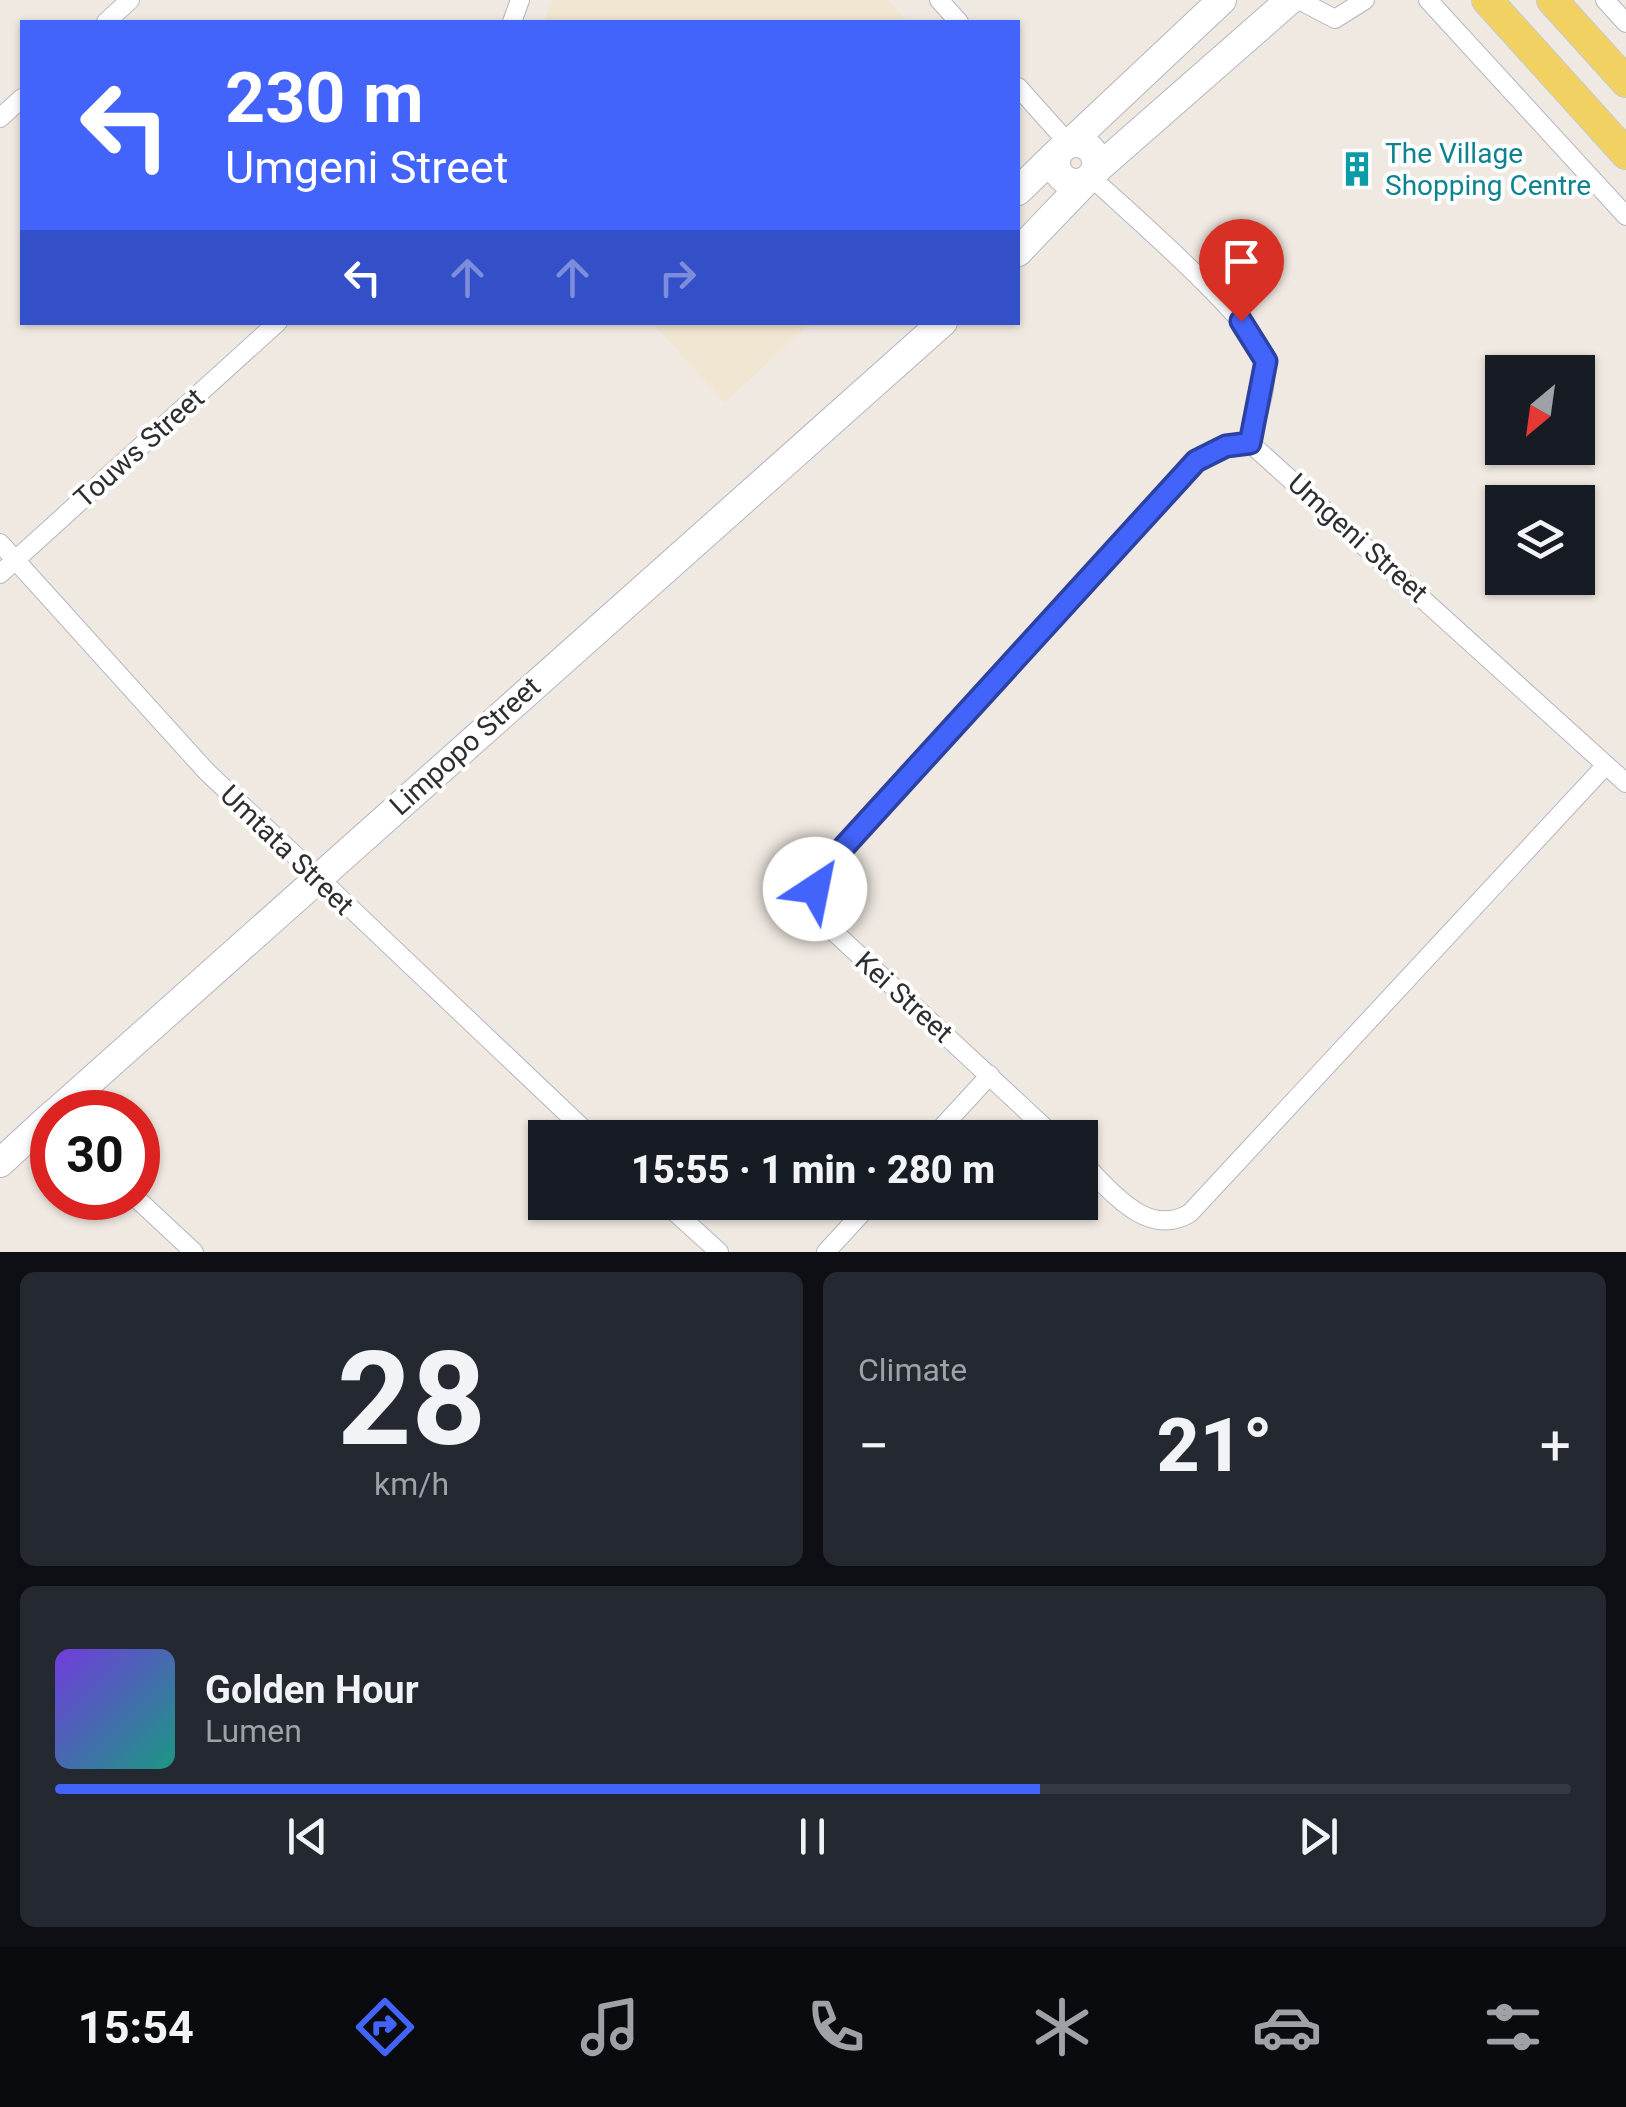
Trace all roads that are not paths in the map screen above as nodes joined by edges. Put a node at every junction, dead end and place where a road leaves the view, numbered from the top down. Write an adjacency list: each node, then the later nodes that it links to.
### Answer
1 (130, 0): 11 (street)
2 (938, 0): 12 (street)
3 (1222, 0): 18 (street)
4 (1290, 0): 20 (street)
5 (1300, 0): 6 (street)
6 (1365, 0)
7 (1428, 0): 22 (street)
8 (1487, 0): 19 (main road)
9 (1552, 0): 14 (main road)
10 (1606, 0): 13 (street)
11 (108, 20)
12 (957, 20)
13 (1626, 23)
14 (1626, 82)
15 (1020, 90): 18 (street)
16 (20, 100): 17 (street)
17 (0, 118)
18 (1064, 148): 20 (street); 21 (street)
19 (1626, 154)
20 (1091, 176): 23 (street); 28 (street)
21 (1020, 189)
22 (1626, 216)
23 (1020, 250)
24 (275, 325): 30 (street, Touws Street)
25 (912, 325): 27 (street, Limpopo Street)
26 (940, 325): 27 (street, Limpopo Street)
27 (875, 381): 34 (street, Limpopo Street)
28 (1250, 443): 32 (street, Umgeni Street); 35 (street, Kei Street)
29 (0, 542): 30 (street, Umtata Street)
30 (16, 560): 31 (street, Touws Street); 34 (street, Umtata Street)
31 (0, 574)
32 (1606, 765): 33 (street, Umgeni Street); 42 (street)
33 (1626, 783)
34 (316, 880): 36 (street, Limpopo Street); 37 (street, Umtata Street)
35 (990, 1075): 38 (street); 39 (street, Kei Street)
36 (82, 1090)
37 (574, 1120)
38 (949, 1120)
39 (1037, 1120)
40 (30, 1136): 41 (street, Limpopo Street)
41 (0, 1163)
42 (1098, 1175)
43 (160, 1220): 46 (street)
44 (683, 1220): 47 (street)
45 (855, 1220): 48 (street)
46 (194, 1252)
47 (718, 1252)
48 (826, 1252)

